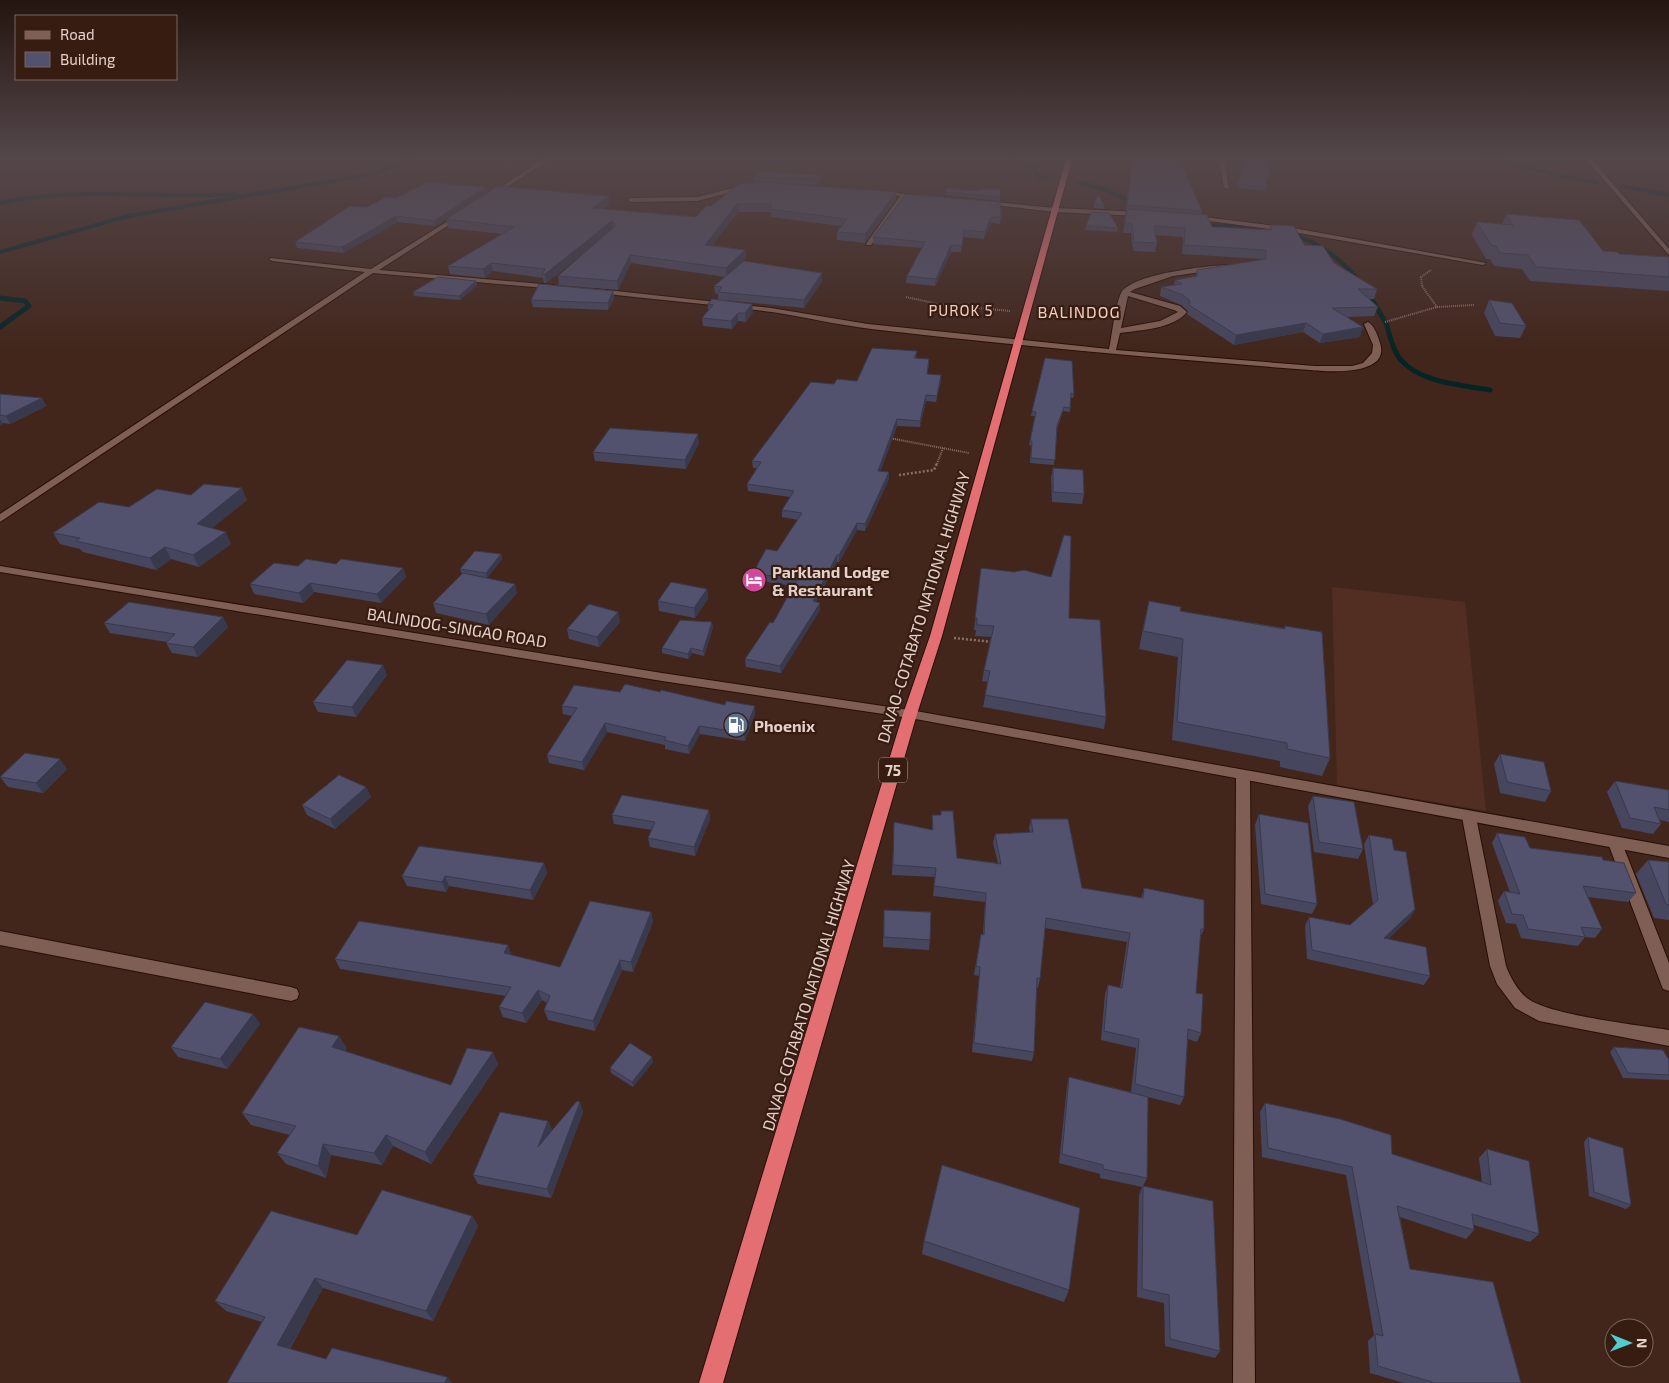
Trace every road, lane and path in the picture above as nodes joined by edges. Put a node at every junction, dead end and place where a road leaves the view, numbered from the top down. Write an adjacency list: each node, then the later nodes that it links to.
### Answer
1 (452, 221): 12 (street)
2 (885, 221): 6 (lane)
3 (1051, 221): 19 (highway, DAVAO-COTABATO NATIONAL HIGHWAY / 75)
4 (1207, 221): 8 (lane)
5 (1641, 221): 7 (street)
6 (868, 244)
7 (1669, 253)
8 (1447, 258): 10 (lane); 18 (path)
9 (272, 259): 12 (street)
10 (1483, 263)
11 (1234, 267): 15 (street)
12 (372, 271): 13 (street); 28 (street)
13 (558, 284)
14 (586, 290): 22 (street)
15 (1125, 292): 21 (street); 21 (street)
16 (906, 297): 19 (path)
17 (1474, 305): 18 (path)
18 (1437, 307): 20 (path)
19 (1025, 313): 22 (highway, DAVAO-COTABATO NATIONAL HIGHWAY / 75)
20 (1368, 324): 23 (street)
21 (1116, 331): 23 (street)
22 (1017, 340): 23 (street); 26 (highway, DAVAO-COTABATO NATIONAL HIGHWAY / 75)
23 (1112, 352)
24 (883, 437): 25 (path)
25 (943, 448): 26 (path); 27 (path)
26 (986, 457): 30 (highway, DAVAO-COTABATO NATIONAL HIGHWAY / 75)
27 (899, 475)
28 (0, 519)
29 (0, 569): 32 (street, BALINDOG-SINGAO ROAD)
30 (936, 636): 31 (path); 32 (highway, DAVAO-COTABATO NATIONAL HIGHWAY / 75)
31 (992, 648)
32 (910, 714): 33 (street, BALINDOG-SINGAO ROAD); 41 (highway, DAVAO-COTABATO NATIONAL HIGHWAY / 75)
33 (1243, 775): 34 (street, BALINDOG-SINGAO ROAD); 42 (street)
34 (1468, 817): 35 (street, BALINDOG-SINGAO ROAD); 40 (street)
35 (1615, 843): 36 (street, BALINDOG-SINGAO ROAD); 38 (street)
36 (1669, 852)
37 (0, 938): 39 (street)
38 (1669, 984)
39 (291, 994)
40 (1669, 1038)
41 (711, 1383)
42 (1244, 1383)

